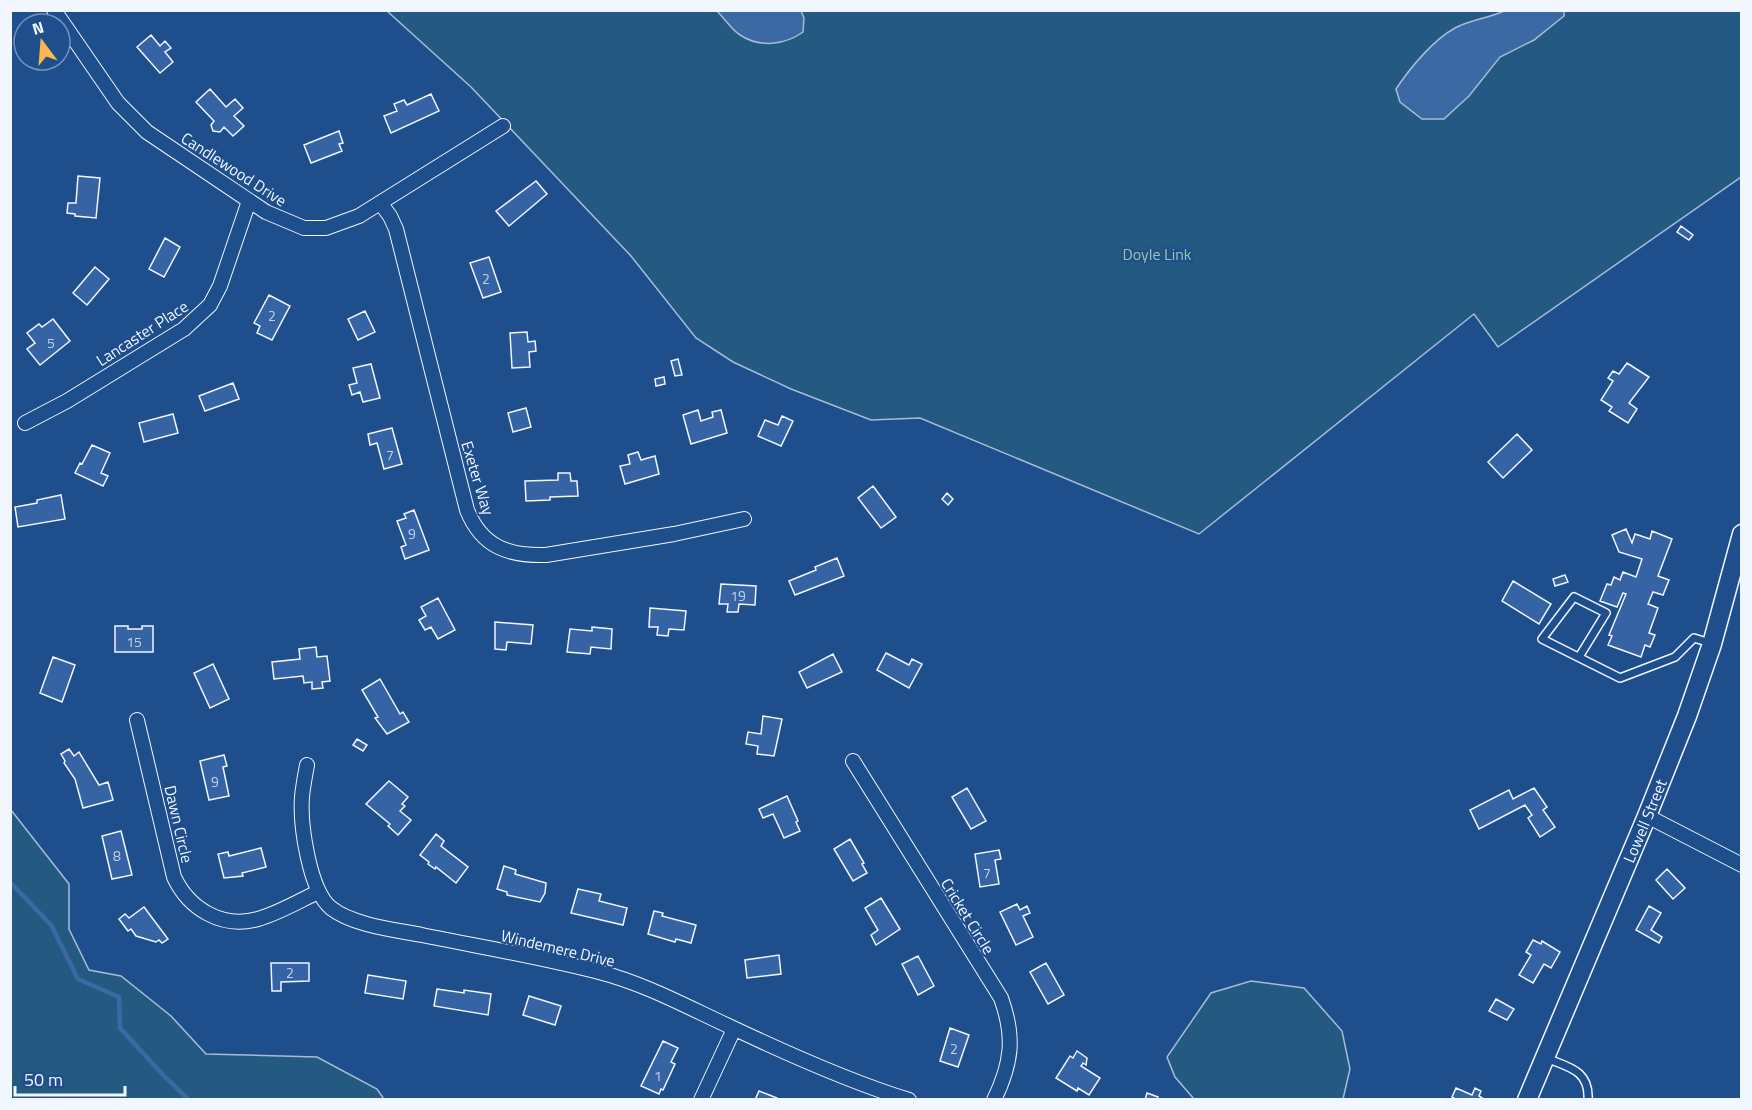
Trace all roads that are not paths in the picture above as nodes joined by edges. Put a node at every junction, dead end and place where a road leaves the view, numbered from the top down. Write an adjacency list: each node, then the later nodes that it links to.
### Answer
1 (54, 10): 3 (street, Candlewood Drive)
2 (503, 126): 4 (street, Candlewood Drive)
3 (249, 201): 4 (street, Candlewood Drive); 5 (street, Lancaster Place)
4 (381, 204): 6 (street, Exeter Way)
5 (25, 423)
6 (744, 519)
7 (1742, 534): 8 (main road, Lowell Street)
8 (1712, 644): 9 (lane); 13 (main road, Lowell Street)
9 (1579, 657): 9 (lane)
10 (138, 720): 15 (street, Dawn Circle)
11 (853, 761): 20 (street, Cricket Circle)
12 (307, 765): 15 (street)
13 (1647, 816): 14 (street); 17 (main road, Lowell Street)
14 (1742, 865)
15 (318, 892): 16 (street, Windemere Drive)
16 (735, 1029): 18 (street); 19 (street, Windemere Drive)
17 (1545, 1058): 21 (main road, Lowell Street); 22 (lane)
18 (701, 1100)
19 (909, 1100)
20 (994, 1100)
21 (1527, 1100)
22 (1588, 1100)

